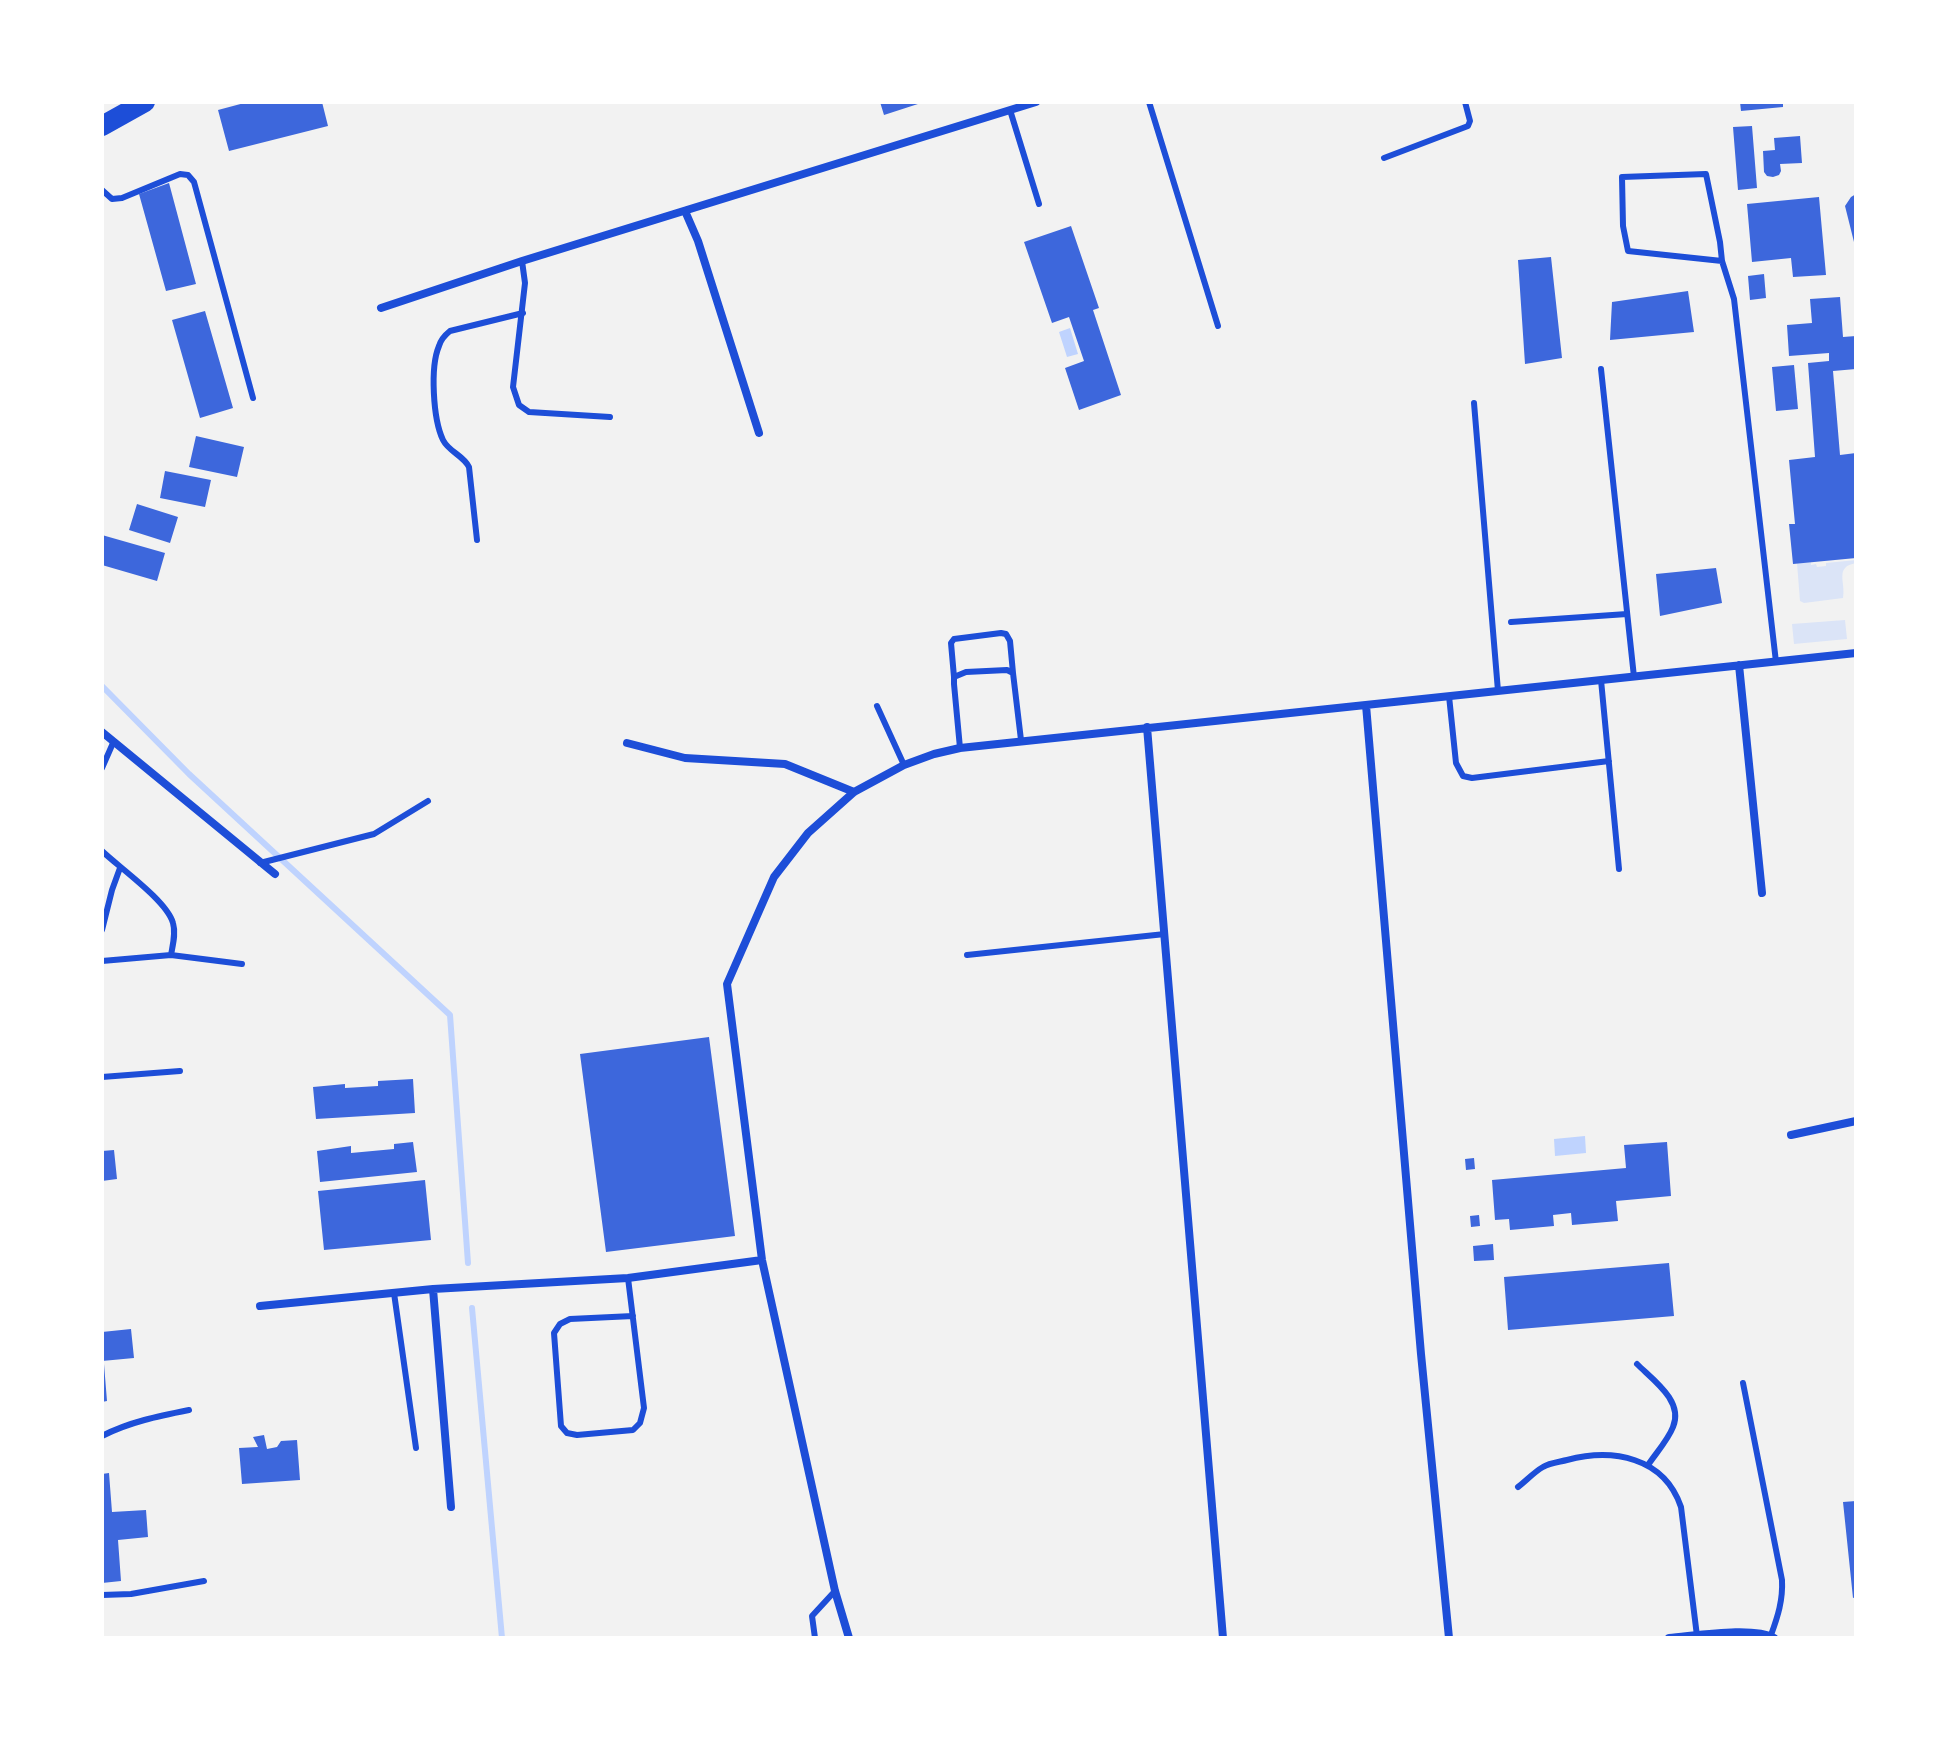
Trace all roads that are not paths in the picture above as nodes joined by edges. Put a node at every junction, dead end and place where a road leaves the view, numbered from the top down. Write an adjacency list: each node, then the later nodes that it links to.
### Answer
1 (145, 102): 6 (highway)
2 (1036, 102): 5 (street)
3 (1149, 102): 15 (lane)
4 (1465, 102): 7 (lane)
5 (1010, 110): 9 (lane); 10 (street)
6 (102, 126)
7 (1384, 158)
8 (102, 190): 17 (lane)
9 (1039, 204)
10 (685, 211): 11 (street); 20 (street)
11 (522, 261): 13 (street); 14 (lane)
12 (1722, 261): 12 (lane); 25 (lane)
13 (381, 308)
14 (523, 313): 19 (lane); 21 (lane)
15 (1218, 326)
16 (1601, 369): 22 (lane)
17 (253, 398)
18 (1474, 403): 31 (lane)
19 (610, 417)
20 (759, 433)
21 (477, 540)
22 (1627, 614): 23 (lane); 29 (lane)
23 (1511, 622)
24 (1856, 653): 25 (street)
25 (1776, 662): 26 (street)
26 (1739, 665): 29 (street); 51 (street)
27 (1013, 673): 28 (lane); 28 (lane); 37 (lane)
28 (954, 677): 40 (lane)
29 (1634, 677): 30 (street)
30 (1601, 680): 31 (street); 41 (lane)
31 (1498, 691): 32 (street)
32 (1449, 696): 33 (street); 41 (lane)
33 (1366, 705): 35 (street); 84 (street)
34 (877, 706): 42 (lane)
35 (1147, 727): 37 (street); 53 (street)
36 (102, 732): 38 (street)
37 (1021, 740): 40 (street)
38 (113, 743): 43 (lane); 47 (street)
39 (627, 743): 44 (street)
40 (960, 748): 42 (street)
41 (1609, 761): 49 (lane)
42 (904, 765): 44 (street)
43 (102, 768)
44 (854, 792): 62 (street)
45 (428, 801): 47 (lane)
46 (102, 851): 48 (lane)
47 (260, 863): 50 (street)
48 (120, 868): 52 (lane); 54 (lane)
49 (1619, 869)
50 (275, 874)
51 (1762, 893)
52 (102, 930)
53 (1165, 934): 55 (lane); 83 (street)
54 (171, 955): 56 (lane); 57 (lane)
55 (967, 955)
56 (102, 961)
57 (242, 964)
58 (180, 1071): 59 (lane)
59 (102, 1077)
60 (1856, 1121): 61 (street)
61 (1791, 1135)
62 (762, 1260): 63 (street); 77 (street)
63 (628, 1278): 64 (street); 67 (lane)
64 (433, 1289): 65 (street); 75 (street)
65 (394, 1293): 66 (street); 72 (lane)
66 (260, 1306)
67 (633, 1316): 67 (lane)
68 (1637, 1364): 73 (lane)
69 (1743, 1383): 80 (lane)
70 (189, 1410): 71 (lane)
71 (102, 1436)
72 (416, 1448)
73 (1648, 1465): 74 (lane); 79 (lane)
74 (1518, 1487)
75 (451, 1507)
76 (204, 1581): 78 (lane)
77 (835, 1591): 81 (lane); 82 (street)
78 (102, 1595)
79 (1697, 1636): 80 (street); 85 (street)
80 (1773, 1637)
81 (815, 1638)
82 (849, 1638)
83 (1223, 1638)
84 (1449, 1638)
85 (1669, 1638)

